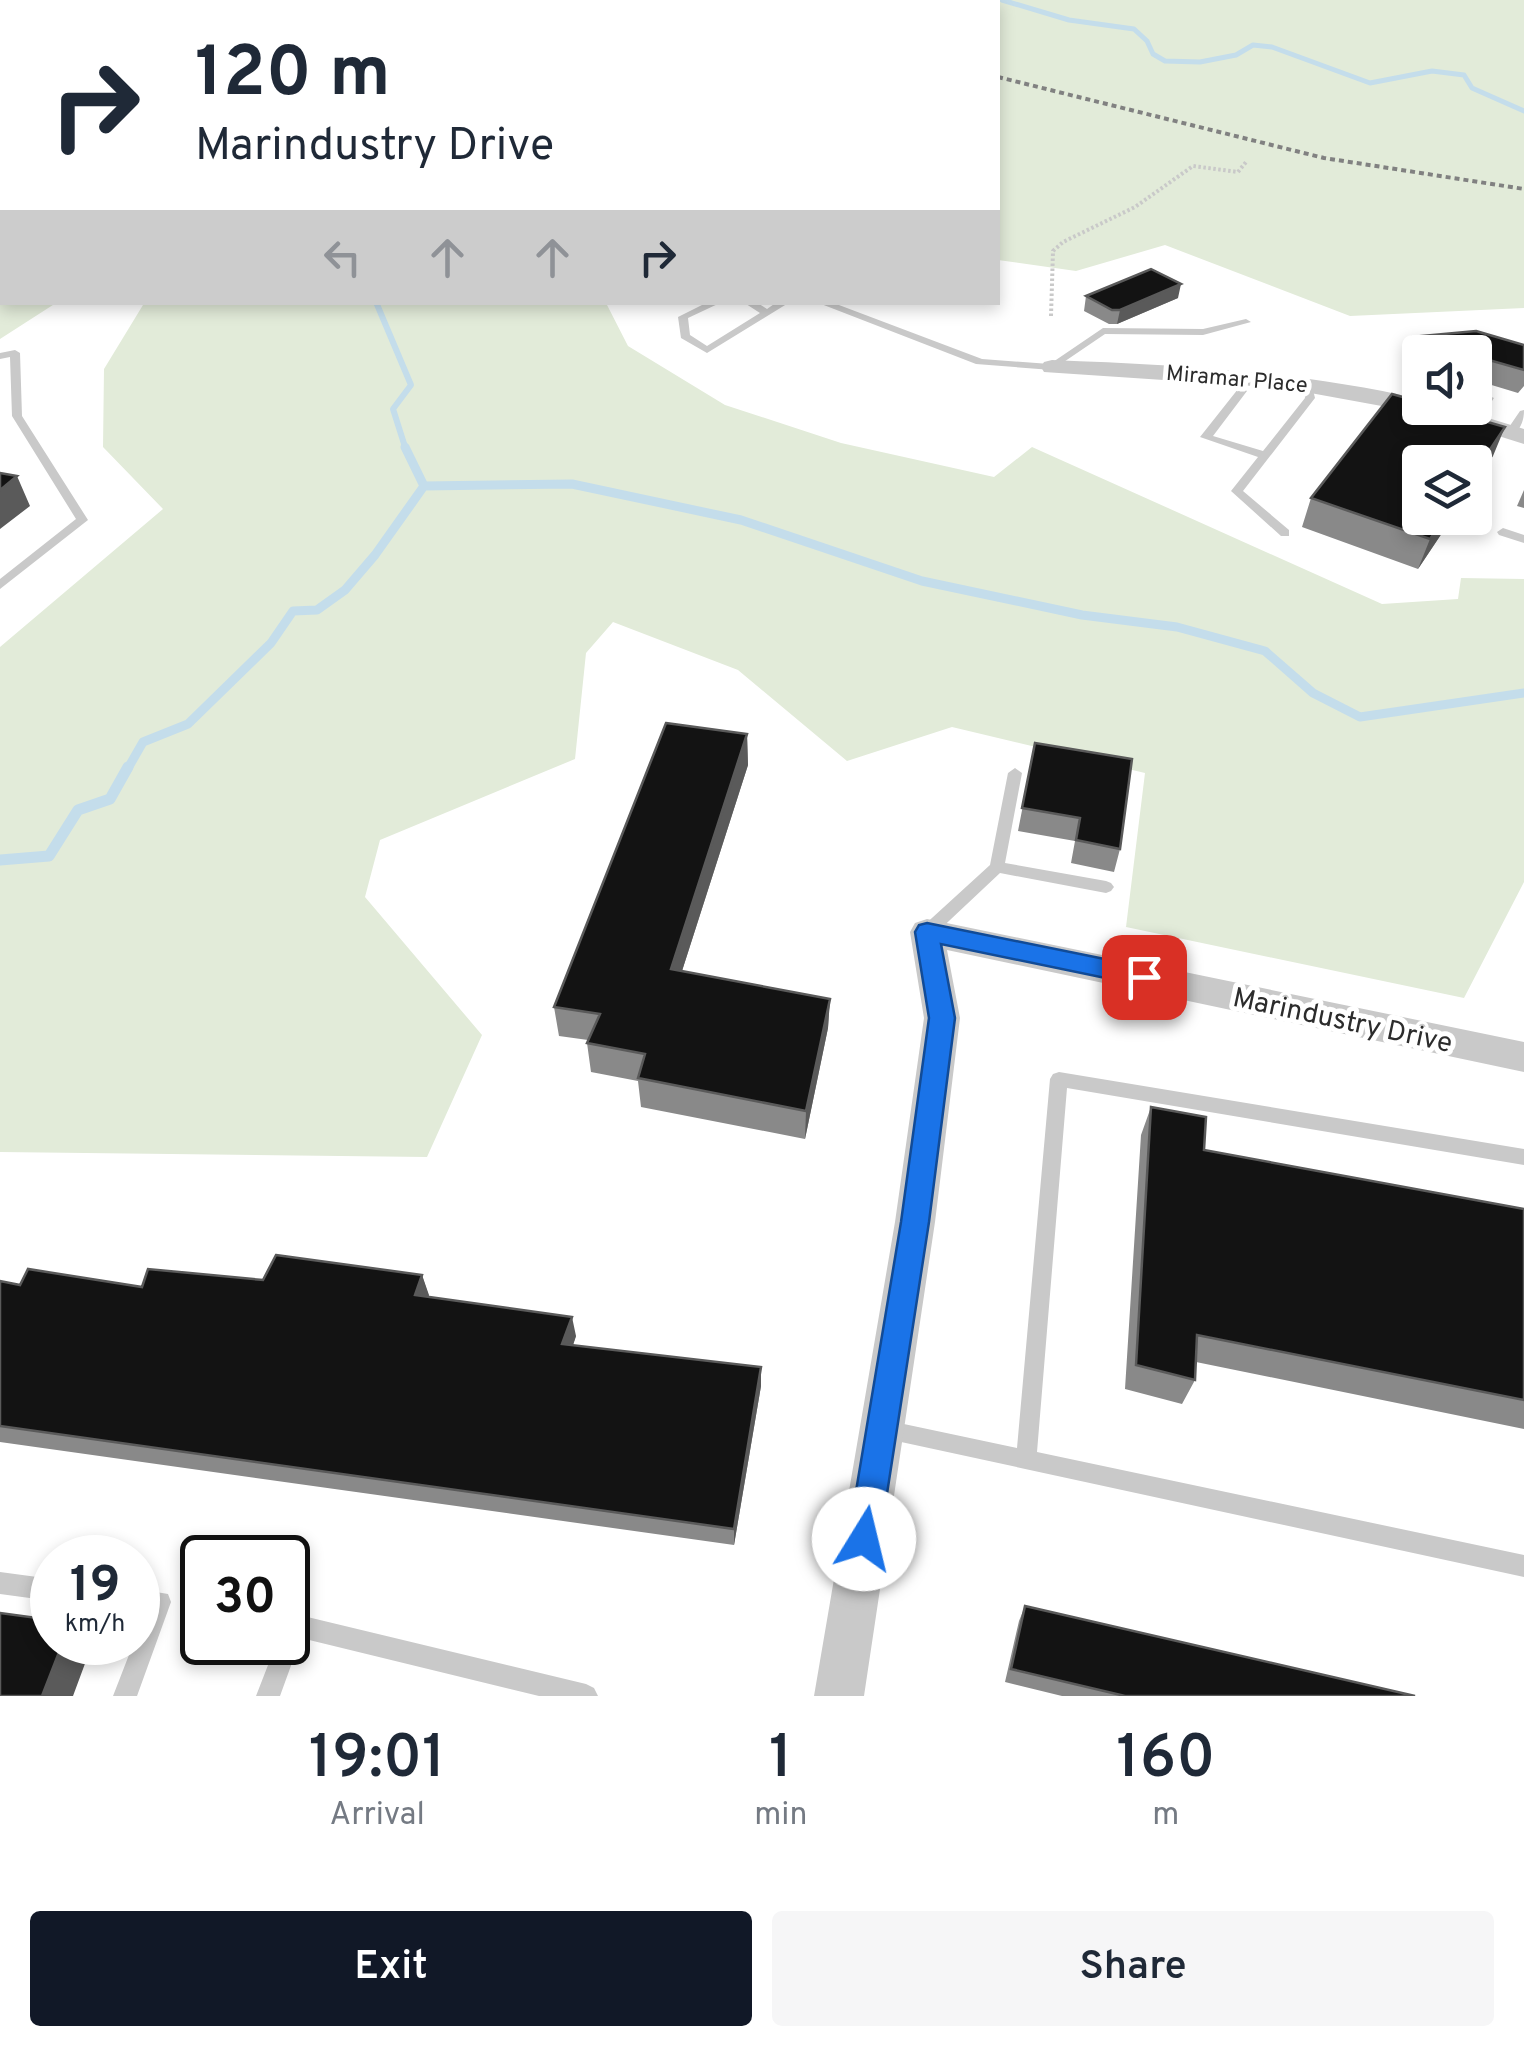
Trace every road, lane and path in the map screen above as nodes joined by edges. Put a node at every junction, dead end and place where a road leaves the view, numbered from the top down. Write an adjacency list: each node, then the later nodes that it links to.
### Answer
1 (1246, 162): 7 (path)
2 (710, 305): 6 (lane)
3 (753, 305): 6 (lane)
4 (780, 305): 6 (lane)
5 (829, 305): 10 (lane)
6 (768, 313)
7 (1050, 316)
8 (1246, 322): 10 (lane)
9 (0, 356): 14 (lane)
10 (1052, 367): 11 (street, Miramar Place)
11 (1307, 384): 13 (street, Miramar Place); 18 (lane)
12 (1242, 391): 18 (lane)
13 (1402, 400)
14 (18, 416): 15 (lane); 22 (lane)
15 (0, 419)
16 (1492, 423): 17 (street, Miramar Place)
17 (1520, 428)
18 (1265, 455): 20 (lane)
19 (1503, 532): 21 (lane)
20 (1286, 533)
21 (1524, 539)
22 (0, 585)
23 (1014, 773): 24 (lane)
24 (998, 868): 25 (lane); 26 (lane)
25 (1106, 887)
26 (927, 932): 27 (street, Marindustry Drive); 29 (street)
27 (1524, 1058)
28 (1524, 1157): 30 (lane)
29 (881, 1429): 30 (lane); 38 (street)
30 (1026, 1460): 31 (lane)
31 (1524, 1566)
32 (0, 1584): 33 (lane)
33 (30, 1587)
34 (137, 1665): 35 (lane)
35 (126, 1696)
36 (268, 1696): 37 (lane)
37 (586, 1696)
38 (839, 1696)

